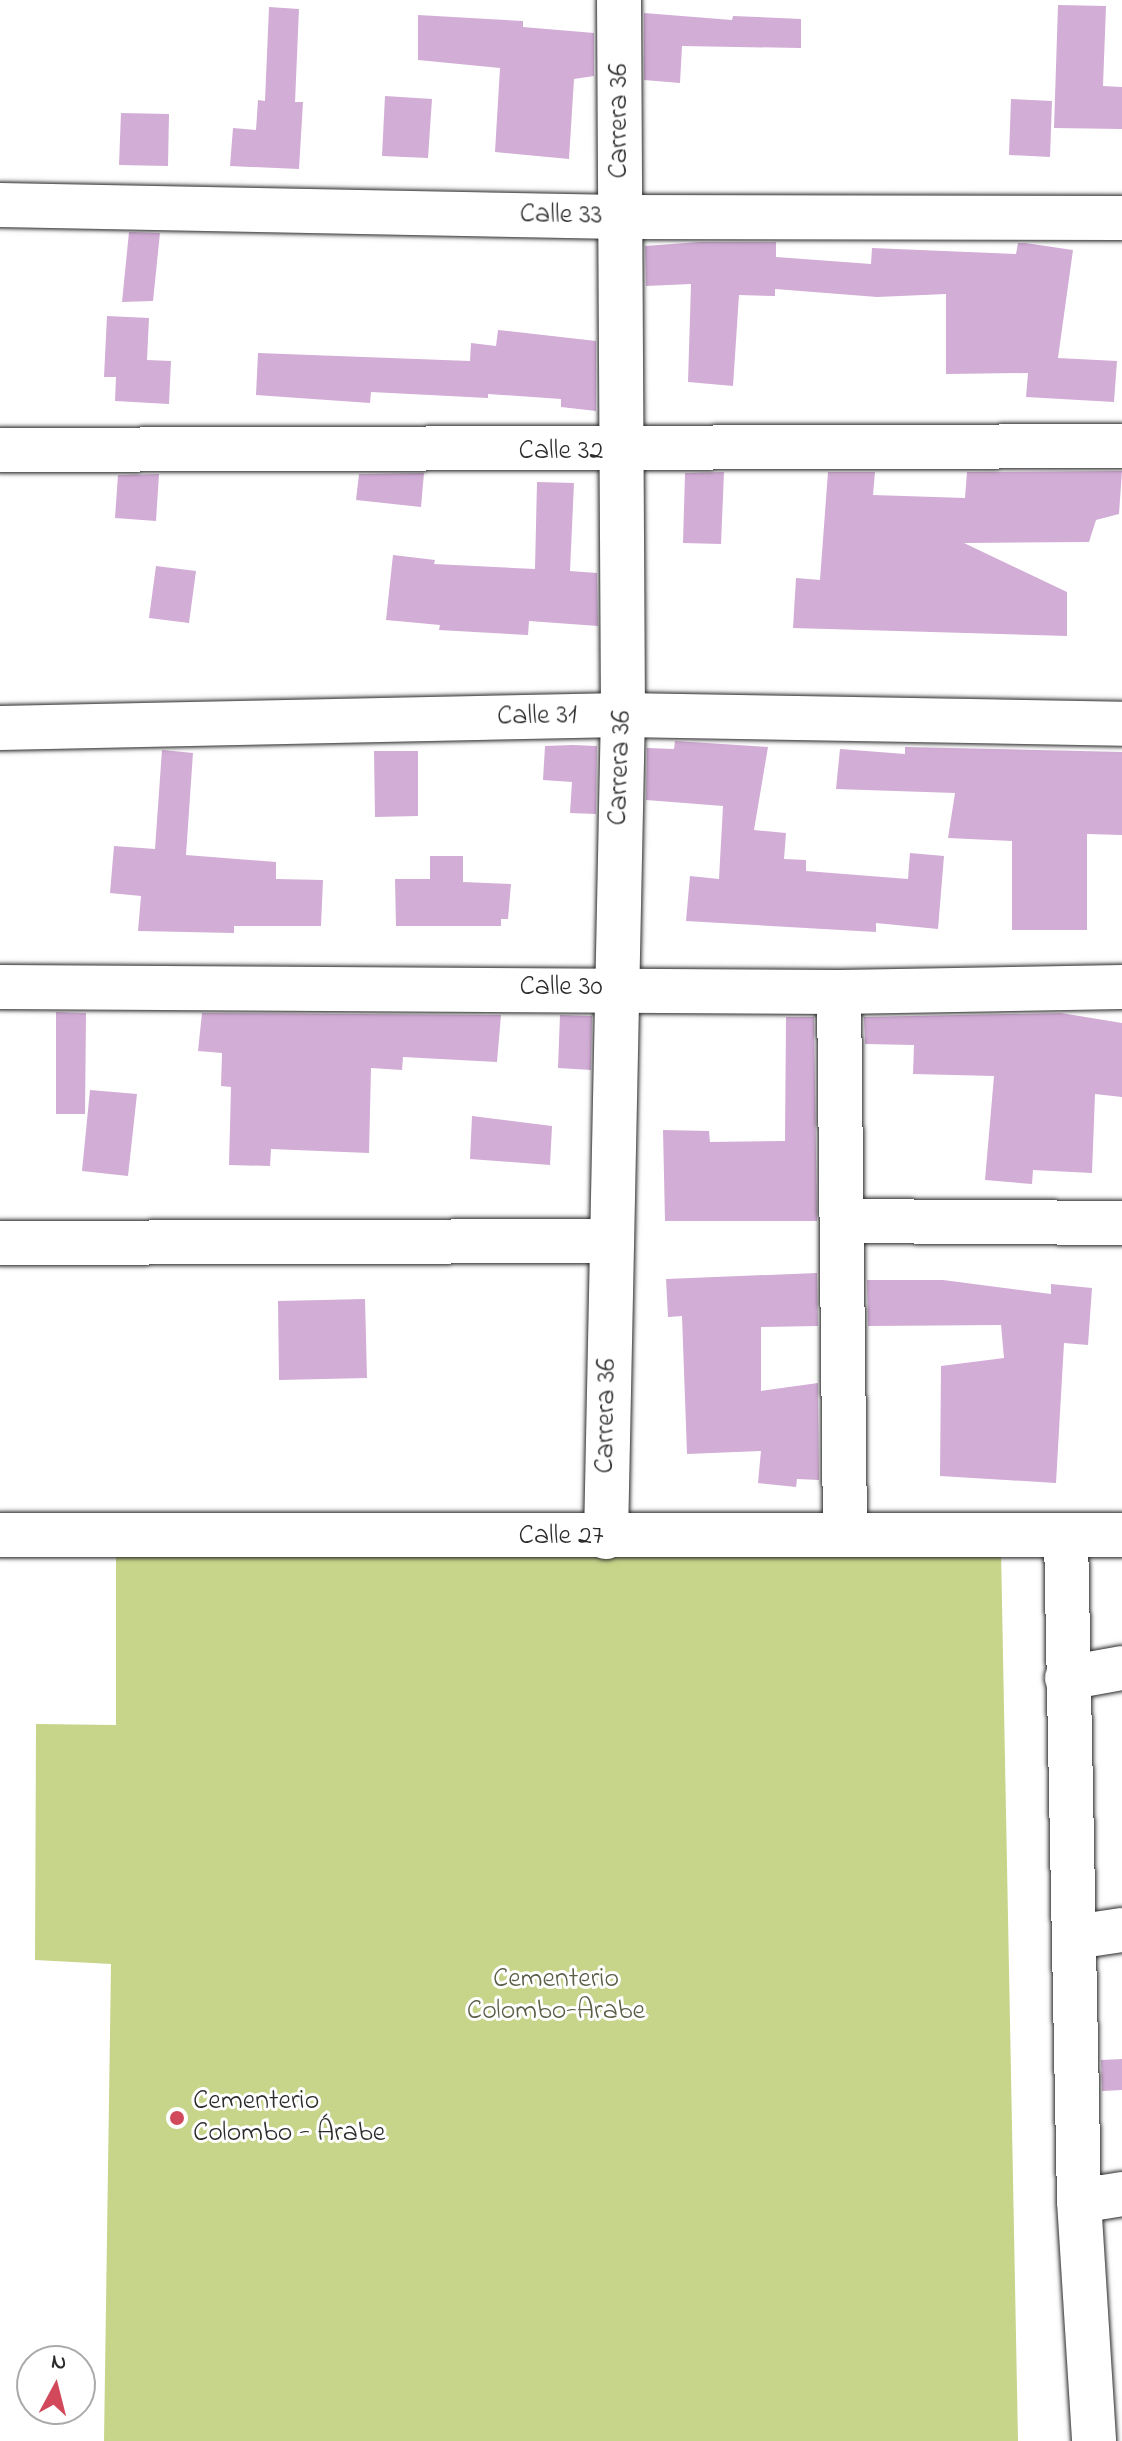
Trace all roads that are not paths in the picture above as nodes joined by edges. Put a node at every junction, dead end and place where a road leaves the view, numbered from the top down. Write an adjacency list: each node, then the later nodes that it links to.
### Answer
1 (619, 0): 3 (street, Carrera 36)
2 (0, 205): 3 (street, Calle 33)
3 (620, 217): 4 (street, Calle 33); 7 (street, Carrera 36)
4 (1122, 218)
5 (1122, 446): 7 (street, Calle 32)
6 (0, 450): 7 (street, Calle 32)
7 (624, 452): 8 (street, Carrera 36)
8 (623, 715): 9 (street, Calle 31); 10 (street, Calle 31); 13 (street, Carrera 36)
9 (1122, 724)
10 (0, 728)
11 (0, 987): 13 (street, Calle 30)
12 (1122, 987): 14 (street, Calle 30)
13 (614, 988): 14 (street, Calle 30); 17 (street, Carrera 36)
14 (839, 992): 15 (street)
15 (842, 1221): 16 (street); 19 (street)
16 (1122, 1223)
17 (610, 1241): 18 (street); 23 (street, Carrera 36)
18 (0, 1243)
19 (845, 1533): 22 (street, Calle 27); 23 (street, Calle 27)
20 (0, 1535): 23 (street, Calle 27)
21 (1122, 1535): 22 (street, Calle 27)
22 (1066, 1536): 25 (street)
23 (606, 1537)
24 (1122, 1668): 25 (street)
25 (1067, 1678): 27 (street)
26 (1122, 1930): 27 (street)
27 (1075, 1937): 29 (street)
28 (1122, 2194): 29 (street)
29 (1079, 2201): 30 (street)
30 (1094, 2441)

